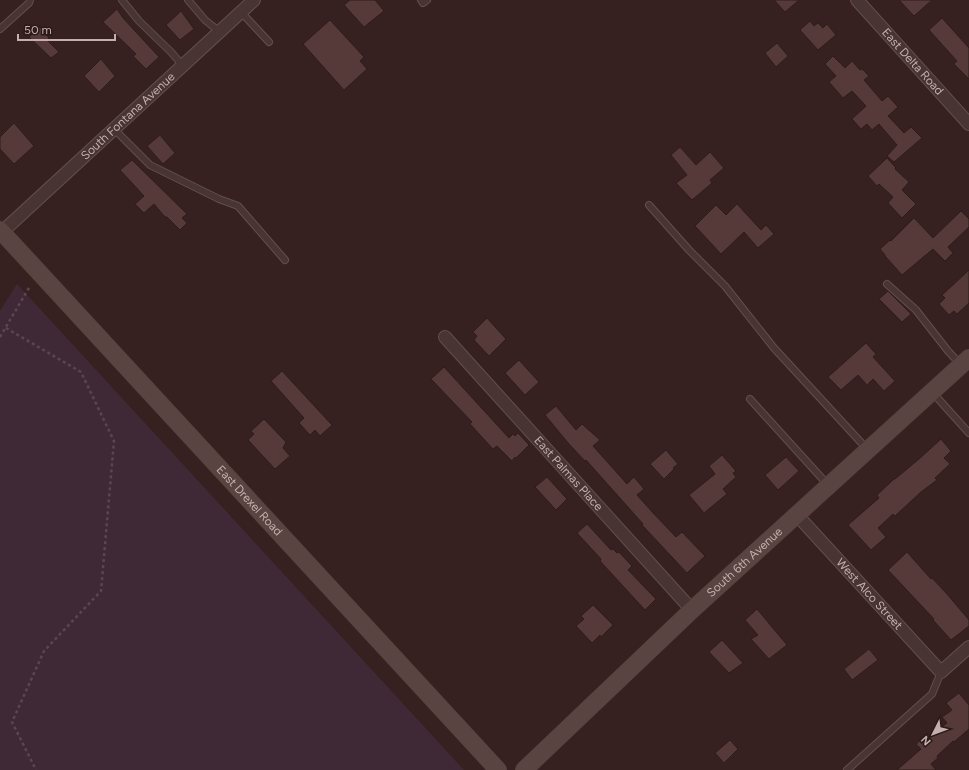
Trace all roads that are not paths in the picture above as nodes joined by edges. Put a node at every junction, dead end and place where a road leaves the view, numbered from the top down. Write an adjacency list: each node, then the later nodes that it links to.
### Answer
1 (30, 0): 9 (lane)
2 (122, 0): 12 (lane)
3 (188, 0): 10 (lane)
4 (254, 0): 8 (street, South Fontana Avenue)
5 (421, 0): 6 (lane)
6 (427, 0)
7 (857, 0): 13 (street, East Delta Road)
8 (241, 12): 10 (street, South Fontana Avenue); 11 (lane)
9 (0, 29)
10 (220, 32): 12 (street, South Fontana Avenue)
11 (269, 42)
12 (183, 66): 14 (street, South Fontana Avenue)
13 (969, 124)
14 (114, 129): 16 (street, South Fontana Avenue); 17 (lane)
15 (649, 205): 24 (lane)
16 (1, 231): 30 (street, East Drexel Road)
17 (286, 260)
18 (888, 284): 20 (lane)
19 (446, 337): 27 (street, East Palmas Place)
20 (965, 362): 21 (street, South 6th Avenue)
21 (932, 392): 23 (lane); 24 (street, South 6th Avenue)
22 (750, 399): 25 (lane)
23 (969, 433)
24 (868, 450): 25 (street, South 6th Avenue)
25 (829, 486): 26 (street, South 6th Avenue)
26 (797, 515): 27 (street, South 6th Avenue); 29 (street, West Alco Street)
27 (692, 610): 31 (street, South 6th Avenue)
28 (969, 647): 29 (street)
29 (941, 672): 32 (lane)
30 (498, 770)
31 (524, 770)
32 (847, 770)

